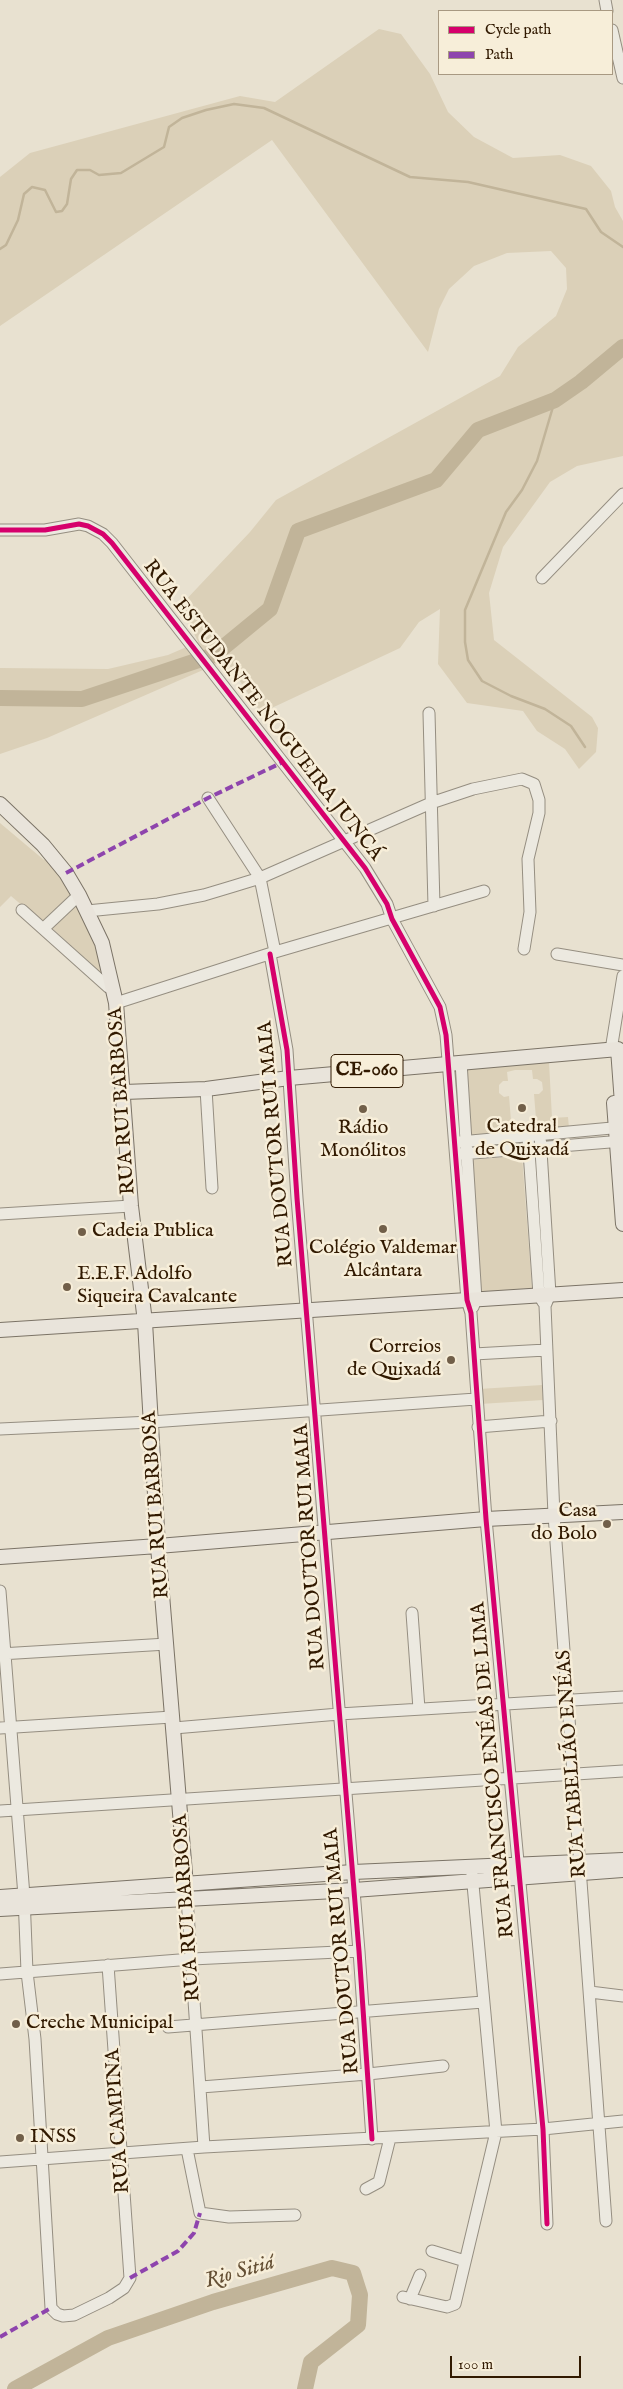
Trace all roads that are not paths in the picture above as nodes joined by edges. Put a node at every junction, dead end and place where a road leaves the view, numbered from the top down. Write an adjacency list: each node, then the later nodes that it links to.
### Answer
1 (613, 34): 2 (street)
2 (623, 78)
3 (623, 494): 5 (street)
4 (0, 530): 10 (street, RUA ESTUDANTE NOGUEIRA JUNCÁ)
5 (542, 578)
6 (429, 713): 8 (street)
7 (208, 798): 11 (street, RUA DOUTOR RUI MAIA)
8 (431, 803): 10 (street); 14 (street); 19 (street)
9 (0, 804): 13 (main road, RUA RUI BARBOSA)
10 (345, 841): 11 (street); 17 (street, RUA ESTUDANTE NOGUEIRA JUNCÁ)
11 (260, 878): 16 (street); 20 (street, RUA DOUTOR RUI MAIA)
12 (484, 891): 14 (street)
13 (79, 895): 16 (main road, RUA RUI BARBOSA); 18 (street)
14 (434, 906): 17 (street)
15 (22, 910): 18 (street)
16 (87, 911): 24 (main road, RUA RUI BARBOSA)
17 (392, 919): 20 (street); 28 (street, RUA ESTUDANTE NOGUEIRA JUNCÁ)
18 (44, 928): 24 (street)
19 (524, 949)
20 (273, 953): 25 (street); 29 (street, RUA DOUTOR RUI MAIA)
21 (557, 954): 22 (street)
22 (623, 965)
23 (622, 984): 27 (street)
24 (113, 988): 25 (main road, RUA RUI BARBOSA)
25 (116, 1003): 31 (main road, RUA RUI BARBOSA)
26 (623, 1018): 27 (street)
27 (615, 1050): 28 (main road, CE-060); 32 (main road)
28 (454, 1063): 29 (main road, CE-060); 35 (street); 37 (street)
29 (289, 1078): 30 (main road, CE-060); 46 (street, RUA DOUTOR RUI MAIA)
30 (206, 1089): 31 (main road, CE-060); 39 (street)
31 (124, 1092): 40 (main road, RUA RUI BARBOSA)
32 (620, 1131): 33 (street); 36 (street); 42 (main road)
33 (540, 1135): 34 (street); 36 (street)
34 (528, 1137): 35 (street); 38 (street)
35 (467, 1147): 37 (street); 38 (street); 45 (street)
36 (542, 1148): 38 (street); 44 (street)
37 (454, 1149): 45 (street)
38 (530, 1149): 44 (street)
39 (212, 1188)
40 (131, 1206): 41 (street); 47 (main road, RUA RUI BARBOSA)
41 (0, 1214)
42 (623, 1224)
43 (623, 1290): 44 (main road)
44 (544, 1298): 45 (main road); 49 (street, RUA TABELIÃO ENÉAS)
45 (471, 1304): 46 (main road); 50 (street, RUA FRANCISCO ENÉAS DE LIMA)
46 (305, 1310): 47 (main road); 52 (street, RUA DOUTOR RUI MAIA)
47 (145, 1322): 48 (main road); 53 (main road, RUA RUI BARBOSA)
48 (0, 1330)
49 (546, 1350): 50 (street); 54 (street, RUA TABELIÃO ENÉAS)
50 (474, 1354): 51 (street, RUA FRANCISCO ENÉAS DE LIMA)
51 (476, 1399): 52 (street); 55 (street, RUA FRANCISCO ENÉAS DE LIMA)
52 (315, 1409): 53 (street); 60 (street, RUA DOUTOR RUI MAIA)
53 (151, 1422): 56 (street); 61 (main road, RUA RUI BARBOSA)
54 (551, 1422): 55 (street); 58 (street, RUA TABELIÃO ENÉAS)
55 (478, 1427): 59 (street, RUA FRANCISCO ENÉAS DE LIMA)
56 (0, 1429)
57 (623, 1512): 58 (main road)
58 (554, 1515): 59 (main road); 68 (street, RUA TABELIÃO ENÉAS)
59 (486, 1519): 60 (main road); 69 (street, RUA FRANCISCO ENÉAS DE LIMA)
60 (324, 1532): 61 (main road); 71 (street, RUA DOUTOR RUI MAIA)
61 (158, 1546): 62 (main road); 65 (main road, RUA RUI BARBOSA)
62 (0, 1557)
63 (0, 1591): 66 (street)
64 (412, 1613): 70 (street)
65 (167, 1644): 66 (street); 72 (main road, RUA RUI BARBOSA)
66 (2, 1654): 73 (street)
67 (623, 1697): 68 (street)
68 (568, 1701): 69 (street); 75 (street, RUA TABELIÃO ENÉAS)
69 (504, 1704): 70 (street); 76 (street, RUA FRANCISCO ENÉAS DE LIMA)
70 (420, 1709): 71 (street)
71 (338, 1714): 72 (street); 77 (street, RUA DOUTOR RUI MAIA)
72 (173, 1722): 73 (street); 78 (main road, RUA RUI BARBOSA)
73 (5, 1728): 79 (street)
74 (623, 1771): 75 (street)
75 (572, 1774): 76 (street); 82 (street, RUA TABELIÃO ENÉAS)
76 (510, 1779): 77 (street); 84 (street, RUA FRANCISCO ENÉAS DE LIMA)
77 (345, 1790): 78 (street); 85 (street, RUA DOUTOR RUI MAIA)
78 (180, 1800): 79 (street); 88 (main road, RUA RUI BARBOSA)
79 (16, 1810): 80 (street); 90 (street)
80 (0, 1811)
81 (623, 1860): 82 (main road)
82 (580, 1868): 83 (main road); 84 (main road); 97 (street, RUA TABELIÃO ENÉAS)
83 (623, 1870)
84 (518, 1871): 86 (main road); 108 (street, RUA FRANCISCO ENÉAS DE LIMA)
85 (353, 1872): 86 (main road); 87 (street, RUA DOUTOR RUI MAIA); 88 (main road)
86 (472, 1874): 87 (main road); 99 (street)
87 (354, 1890): 88 (main road); 92 (street, RUA DOUTOR RUI MAIA)
88 (187, 1891): 90 (main road); 93 (street, RUA RUI BARBOSA)
89 (0, 1898): 90 (main road)
90 (24, 1902): 91 (main road); 95 (street)
91 (0, 1909)
92 (359, 1951): 93 (street); 100 (street, RUA DOUTOR RUI MAIA)
93 (192, 1959): 94 (street); 101 (street, RUA RUI BARBOSA)
94 (108, 1965): 95 (street); 114 (street, RUA CAMPINA)
95 (27, 1972): 96 (street); 115 (street)
96 (0, 1974)
97 (590, 1992): 98 (street); 107 (street, RUA TABELIÃO ENÉAS)
98 (623, 1996)
99 (483, 2002): 100 (street); 109 (street)
100 (363, 2013): 101 (street); 104 (street, RUA DOUTOR RUI MAIA)
101 (196, 2024): 102 (street); 105 (street, RUA RUI BARBOSA)
102 (168, 2027)
103 (443, 2066): 104 (street)
104 (368, 2074): 105 (street); 111 (street, RUA DOUTOR RUI MAIA)
105 (201, 2087): 112 (street, RUA RUI BARBOSA)
106 (623, 2120): 107 (street)
107 (600, 2123): 108 (street); 119 (street, RUA TABELIÃO ENÉAS)
108 (543, 2129): 109 (street); 120 (street, RUA FRANCISCO ENÉAS DE LIMA)
109 (496, 2132): 110 (street); 122 (street)
110 (390, 2138): 111 (street); 117 (street)
111 (372, 2139): 112 (street)
112 (204, 2147): 113 (street)
113 (187, 2148): 114 (street); 118 (street)
114 (121, 2154): 115 (street); 115 (street, RUA CAMPINA)
115 (40, 2159): 116 (street)
116 (0, 2162)
117 (366, 2189)
118 (295, 2215)
119 (606, 2221)
120 (548, 2224)
121 (432, 2251): 122 (street)
122 (465, 2261): 123 (street)
123 (420, 2276)

